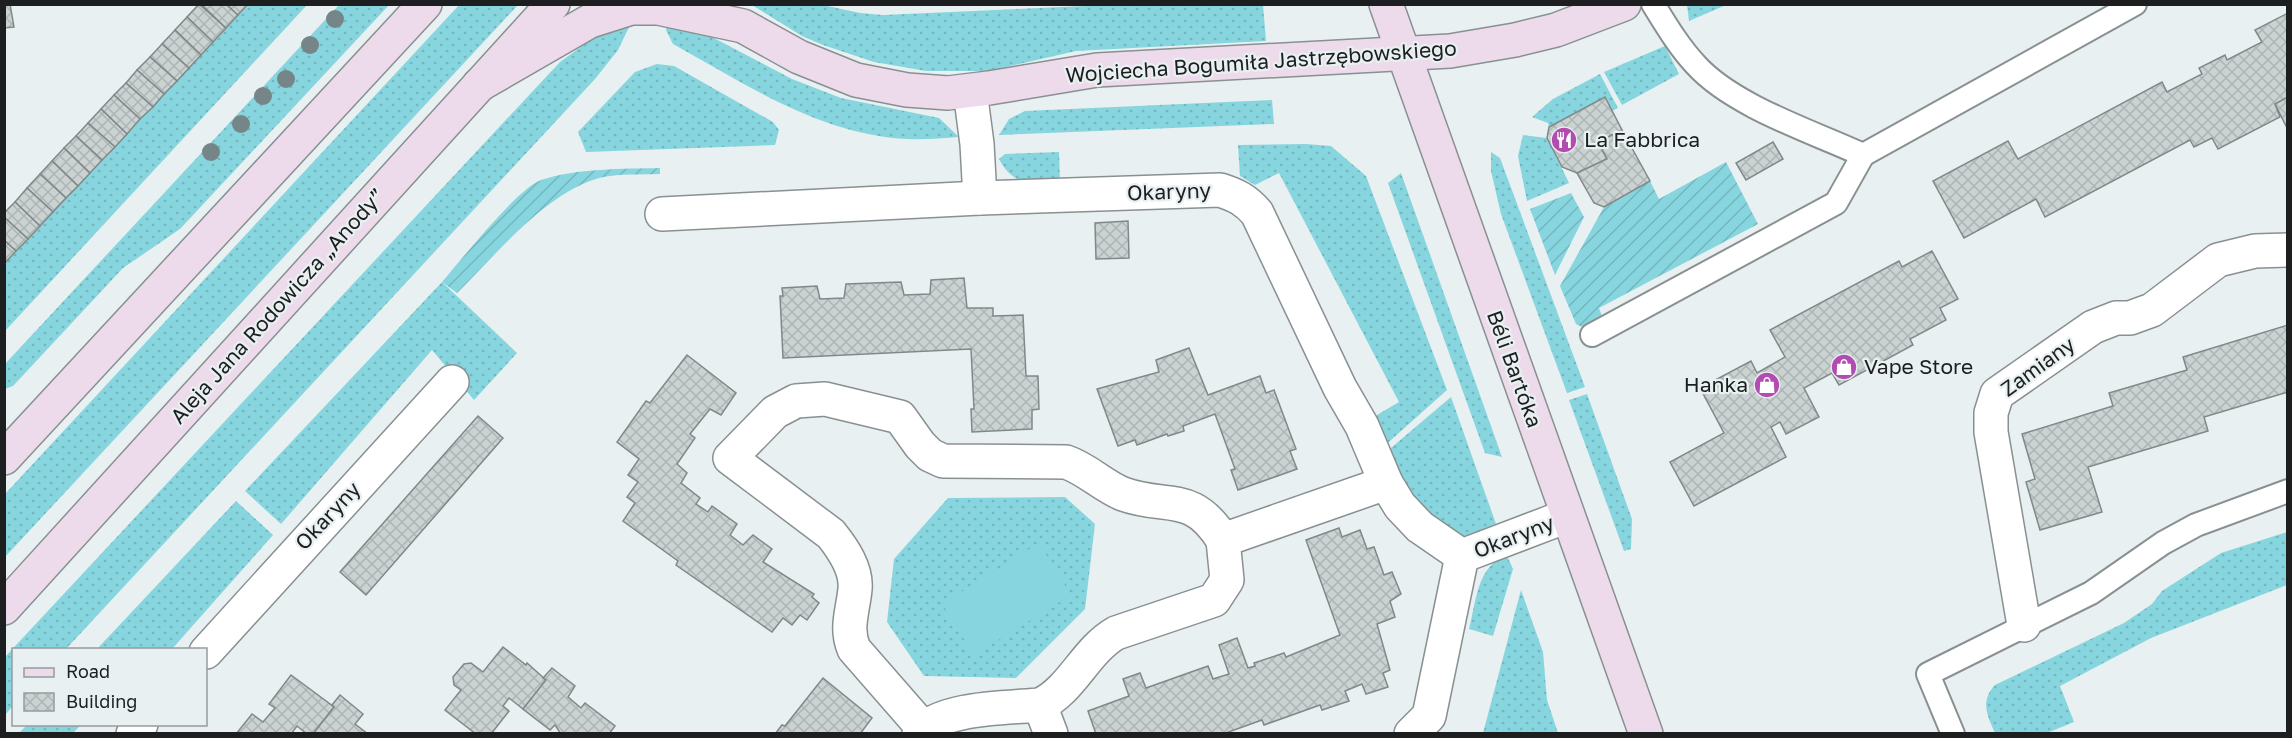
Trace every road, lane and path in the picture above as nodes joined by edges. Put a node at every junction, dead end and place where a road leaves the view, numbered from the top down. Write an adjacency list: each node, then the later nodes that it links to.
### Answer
1 (425, 4): 17 (street)
2 (553, 4): 9 (street, Aleja Jana Rodowicza „Anody”)
3 (1386, 4): 8 (street, Béli Bartóka)
4 (1624, 4): 8 (street, Wojciecha Bogumiła Jastrzębowskiego)
5 (1653, 4): 11 (lane)
6 (2135, 4): 11 (lane)
7 (734, 15): 9 (street, Wojciecha Bogumiła Jastrzębowskiego); 10 (street, Wojciecha Bogumiła Jastrzębowskiego)
8 (1401, 54): 10 (street, Wojciecha Bogumiła Jastrzębowskiego); 20 (street, Béli Bartóka)
9 (479, 85): 23 (street, Aleja Jana Rodowicza „Anody”)
10 (970, 91): 12 (street)
11 (1863, 155): 15 (lane)
12 (980, 198): 13 (street, Okaryny); 18 (street, Okaryny)
13 (662, 214)
14 (2288, 250): 24 (street, Zamiany)
15 (1592, 335)
16 (452, 382): 25 (street, Okaryny)
17 (8, 448)
18 (1386, 483): 21 (street); 22 (street, Okaryny)
19 (2288, 491): 24 (lane)
20 (1567, 516): 22 (street, Okaryny); 29 (street, Béli Bartóka)
21 (1223, 540): 26 (street); 27 (street)
22 (1462, 556): 28 (street)
23 (4, 608)
24 (2024, 625): 30 (lane)
25 (207, 651)
26 (1045, 719): 27 (street)
27 (921, 731)
28 (1410, 734)
29 (1646, 734)
30 (1953, 734)

